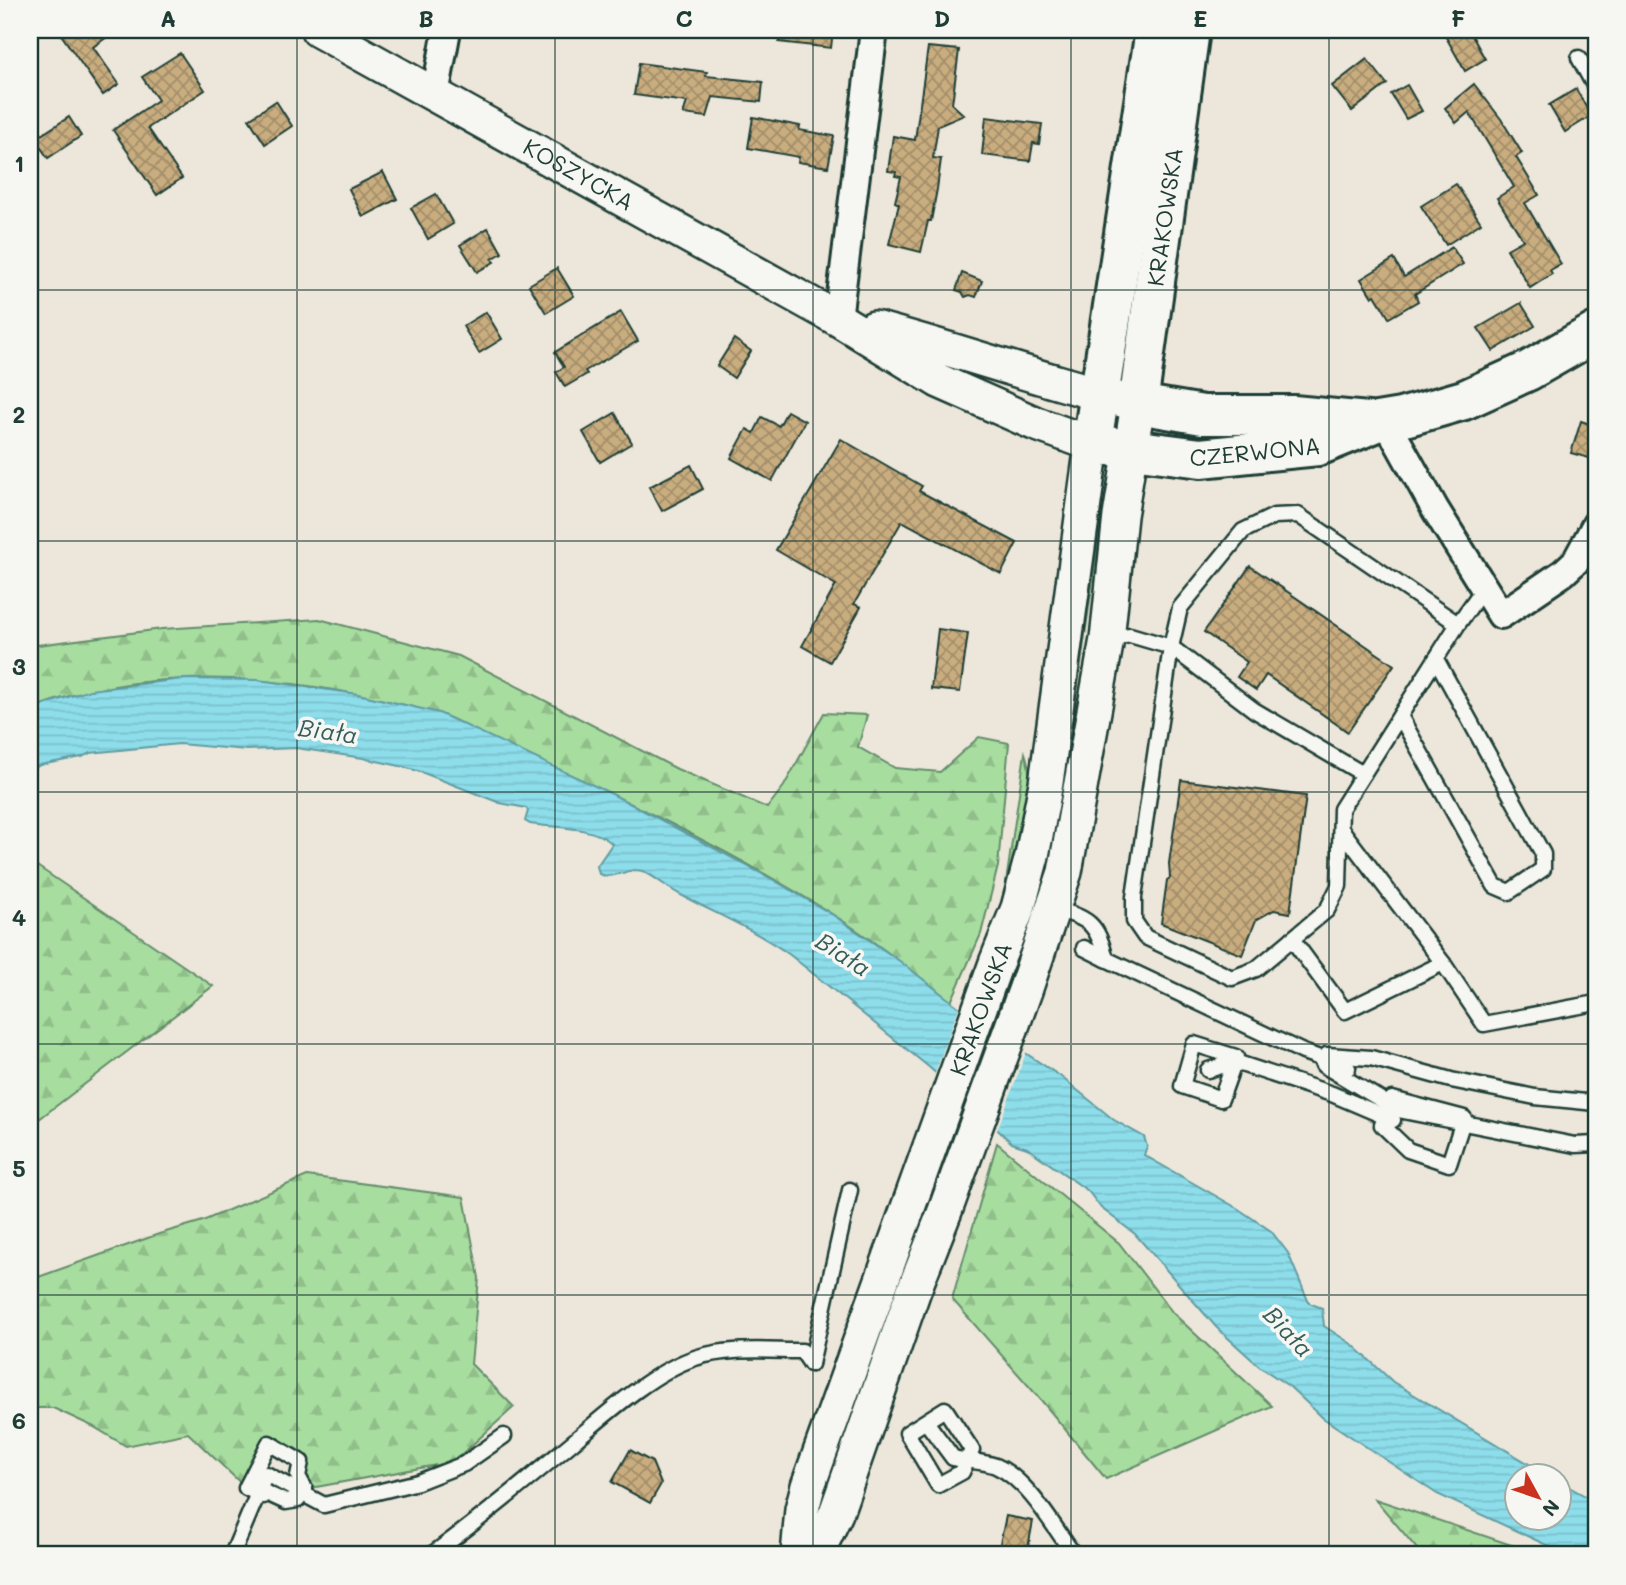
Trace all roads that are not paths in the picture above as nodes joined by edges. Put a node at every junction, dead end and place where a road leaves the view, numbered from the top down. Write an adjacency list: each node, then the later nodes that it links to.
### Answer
1 (318, 30): 8 (street, KOSZYCKA)
2 (447, 30): 8 (street)
3 (874, 30): 9 (street)
4 (1154, 30): 11 (main road, KRAKOWSKA)
5 (1189, 30): 12 (main road, KRAKOWSKA)
6 (1579, 58): 7 (lane)
7 (1596, 89)
8 (435, 95): 9 (street, KOSZYCKA)
9 (838, 319): 11 (street, KOSZYCKA); 14 (street, KOSZYCKA)
10 (1596, 332): 13 (main road, CZERWONA)
11 (1100, 395): 12 (street); 14 (main road, KRAKOWSKA)
12 (1138, 404): 13 (main road, CZERWONA); 15 (street, KRAKOWSKA)
13 (1381, 422): 15 (main road, CZERWONA); 17 (street)
14 (1092, 444): 15 (main road); 46 (street, KRAKOWSKA)
15 (1129, 450): 19 (street, KRAKOWSKA)
16 (1596, 524): 17 (street)
17 (1483, 589): 18 (lane)
18 (1458, 624): 20 (lane); 21 (lane)
19 (1107, 639): 20 (lane); 25 (street, KRAKOWSKA)
20 (1171, 647): 23 (lane); 26 (lane)
21 (1436, 659): 22 (lane); 22 (lane)
22 (1400, 716): 23 (lane)
23 (1363, 774): 24 (lane)
24 (1341, 829): 26 (lane); 29 (lane)
25 (1054, 909): 28 (lane); 47 (street, KRAKOWSKA)
26 (1292, 939): 29 (lane)
27 (1084, 948): 28 (lane)
28 (1106, 959): 31 (lane)
29 (1443, 963): 30 (lane)
30 (1596, 1003)
31 (1325, 1060): 32 (lane); 34 (lane); 35 (lane)
32 (1348, 1068)
33 (1208, 1070): 35 (lane)
34 (1596, 1103)
35 (1391, 1110): 36 (lane); 36 (lane)
36 (1462, 1124): 37 (lane)
37 (1596, 1144)
38 (850, 1190): 45 (lane)
39 (928, 1423): 41 (lane)
40 (504, 1436): 43 (lane)
41 (968, 1461): 41 (lane); 48 (lane)
42 (258, 1493): 43 (lane); 43 (lane); 44 (lane)
43 (302, 1494)
44 (232, 1555)
45 (430, 1555)
46 (799, 1555)
47 (816, 1555)
48 (1074, 1555)

